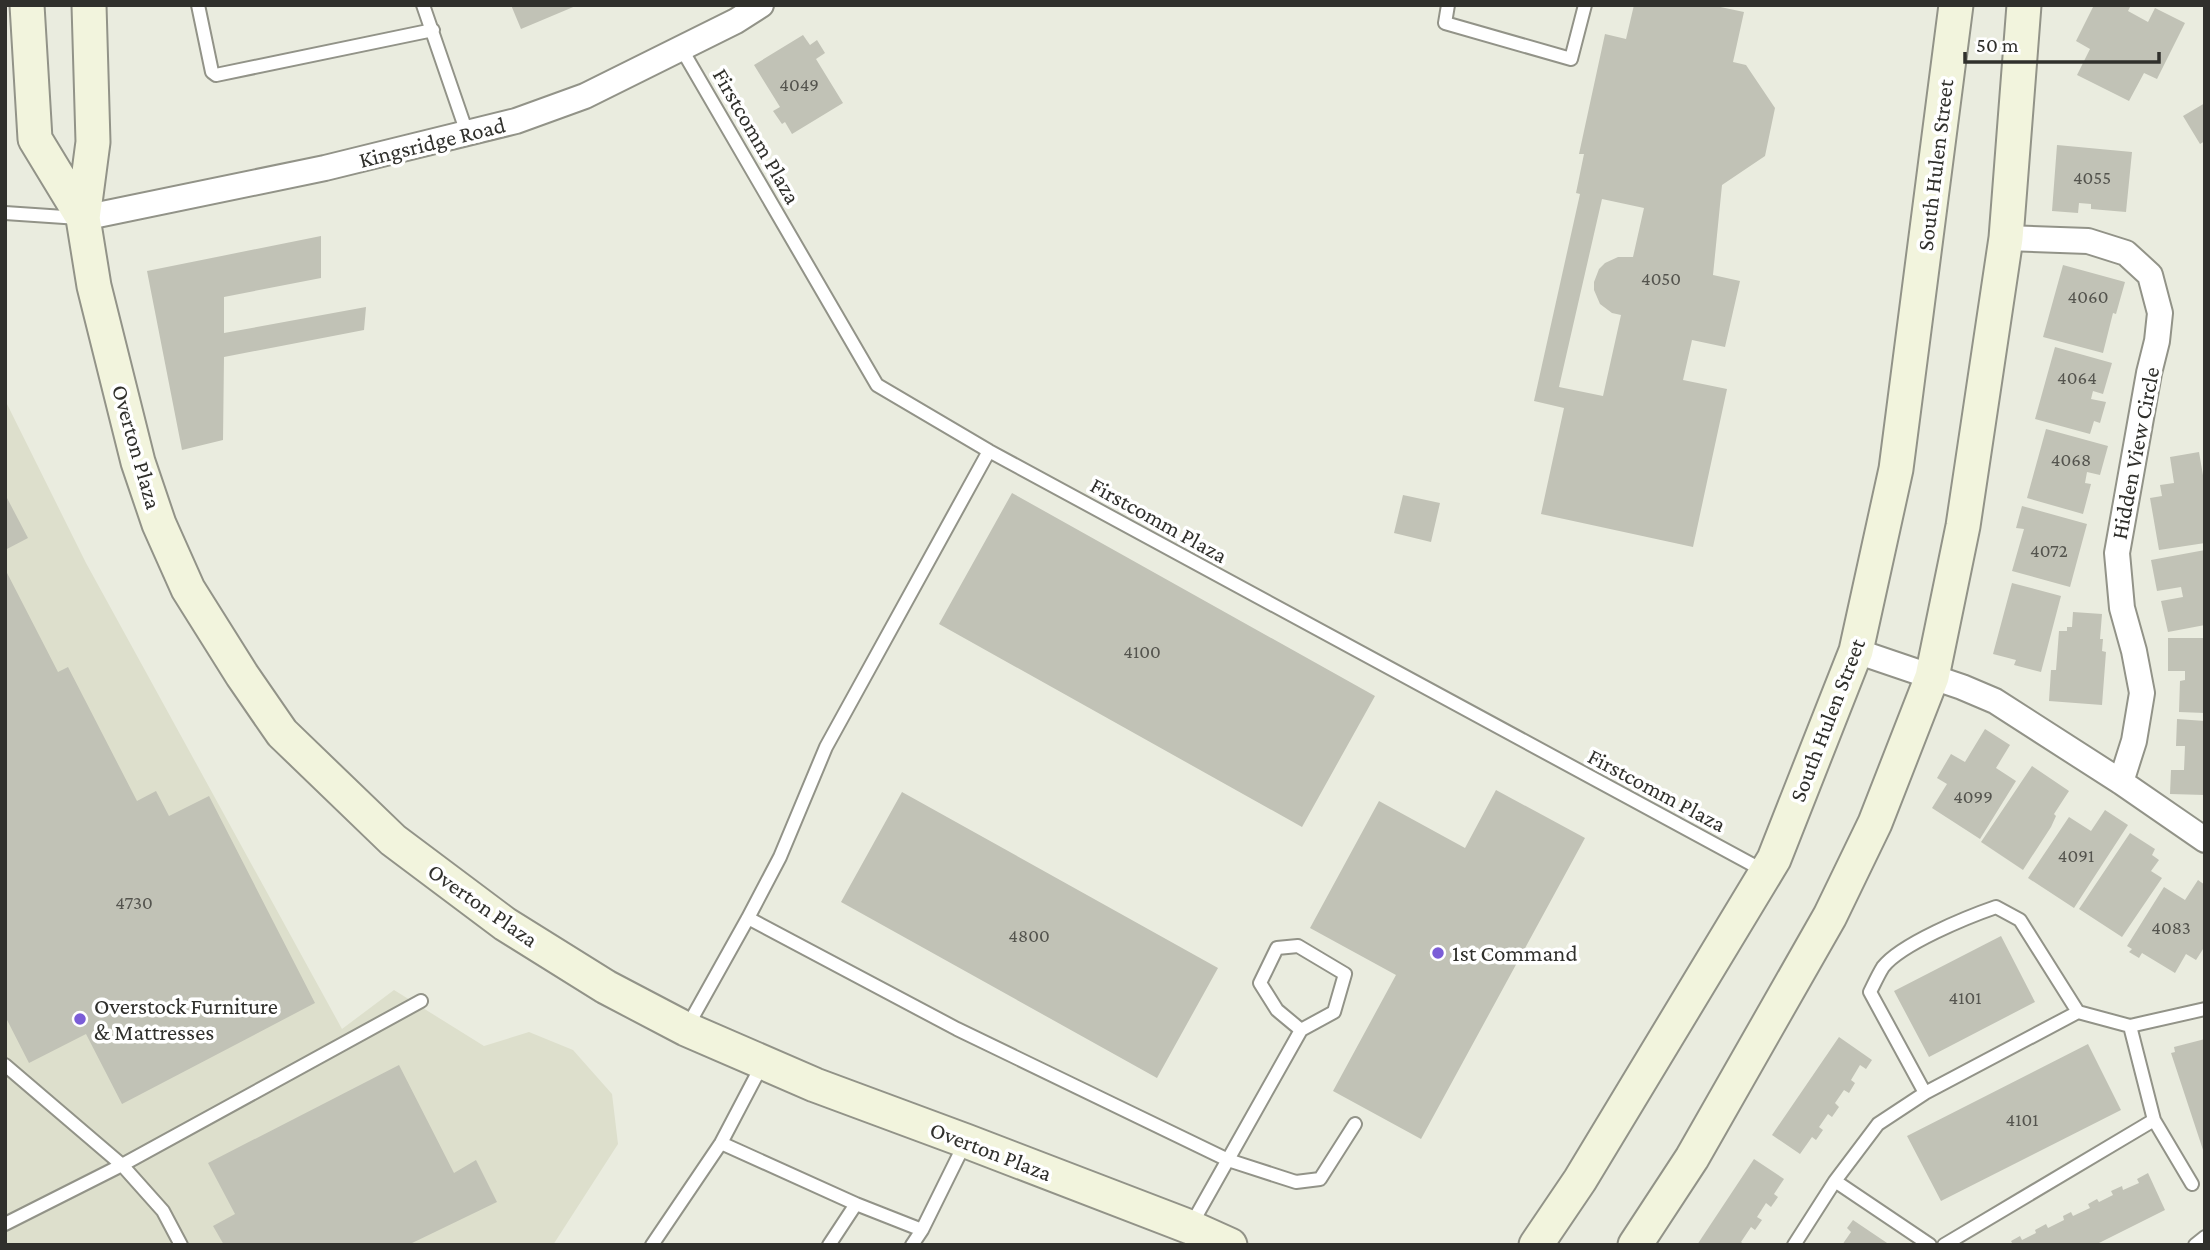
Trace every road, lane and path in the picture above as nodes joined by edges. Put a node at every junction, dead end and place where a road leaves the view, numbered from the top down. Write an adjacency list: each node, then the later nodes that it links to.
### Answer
1 (27, 5): 14 (main road, Overton Plaza)
2 (89, 5): 14 (main road, Overton Plaza)
3 (198, 5): 10 (lane)
4 (423, 5): 10 (lane)
5 (761, 5): 11 (street, Kingsridge Road)
6 (1448, 5): 7 (lane)
7 (1585, 5)
8 (1956, 5): 17 (main road, South Hulen Street)
9 (2024, 5): 15 (main road)
10 (433, 30): 12 (lane)
11 (681, 48): 12 (street, Kingsridge Road); 16 (lane, Firstcomm Plaza)
12 (467, 134): 14 (street, Kingsridge Road)
13 (5, 213): 14 (lane)
14 (83, 218): 27 (main road, Overton Plaza)
15 (2006, 238): 18 (main road); 19 (street, Hidden View Circle)
16 (989, 451): 21 (lane, Firstcomm Plaza); 22 (lane)
17 (1856, 651): 18 (street); 21 (main road, South Hulen Street)
18 (1932, 677): 19 (street); 51 (main road)
19 (2121, 782): 20 (street)
20 (2205, 840)
21 (1766, 872): 50 (main road, South Hulen Street)
22 (748, 918): 27 (lane); 36 (lane)
23 (422, 1001): 37 (lane)
24 (2205, 1009): 26 (lane)
25 (2078, 1012): 26 (lane); 31 (lane); 31 (lane)
26 (2130, 1026): 32 (lane)
27 (686, 1029): 29 (main road, Overton Plaza)
28 (1301, 1030): 28 (lane); 36 (lane)
29 (763, 1063): 34 (main road, Overton Plaza); 35 (lane)
30 (5, 1065): 37 (lane)
31 (1925, 1093): 38 (lane)
32 (2154, 1120): 39 (lane); 54 (lane)
33 (1355, 1125): 36 (lane)
34 (966, 1141): 42 (main road, Overton Plaza); 43 (lane)
35 (721, 1143): 40 (lane); 46 (lane)
36 (1228, 1160): 42 (lane)
37 (122, 1166): 41 (lane); 45 (lane)
38 (1835, 1181): 52 (lane); 53 (lane)
39 (2192, 1184)
40 (856, 1205): 43 (lane); 47 (lane)
41 (5, 1224)
42 (1190, 1227): 49 (main road, Overton Plaza)
43 (922, 1230): 48 (lane)
44 (2205, 1237): 55 (lane)
45 (181, 1245)
46 (652, 1245)
47 (829, 1245)
48 (912, 1245)
49 (1230, 1245)
50 (1536, 1245)
51 (1634, 1245)
52 (1794, 1245)
53 (1930, 1245)
54 (1944, 1245)
55 (2195, 1245)

